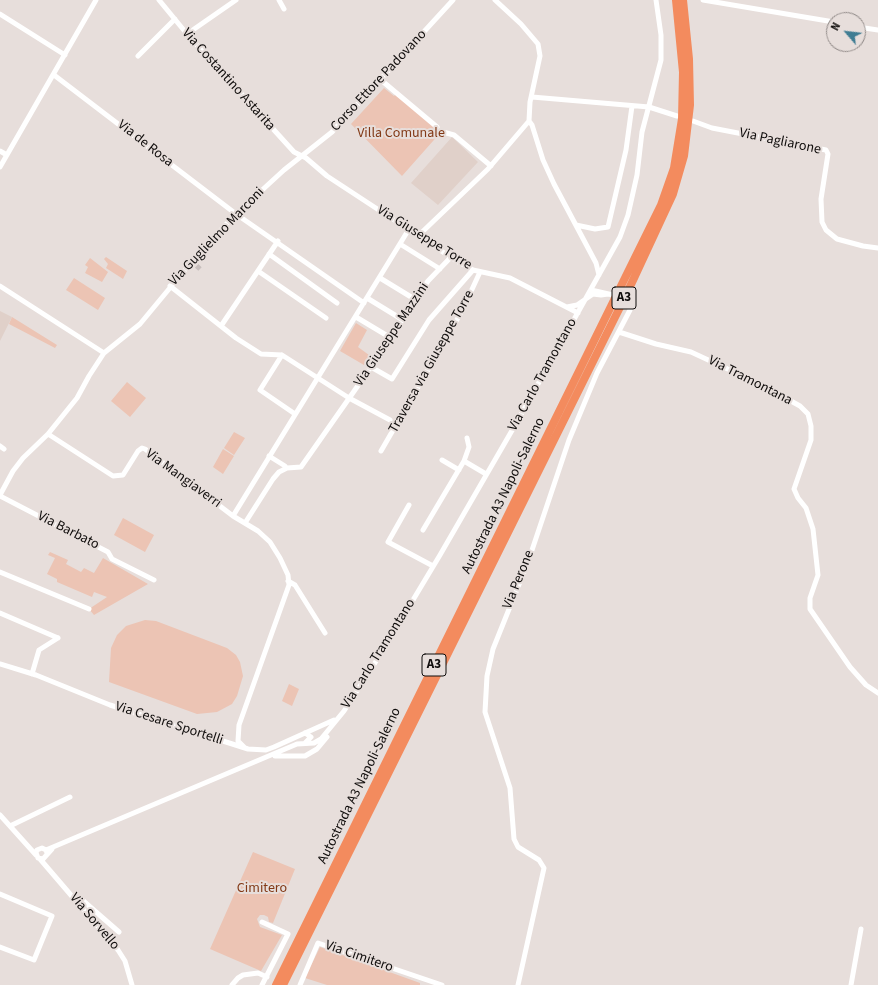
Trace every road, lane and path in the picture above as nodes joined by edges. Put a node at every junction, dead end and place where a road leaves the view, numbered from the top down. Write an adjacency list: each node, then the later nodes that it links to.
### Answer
1 (96, 0): 18 (street)
2 (159, 0): 13 (street, Via Costantino Astarita)
3 (236, 0): 17 (street)
4 (279, 0): 11 (street)
5 (452, 0): 21 (street, Corso Ettore Padovano)
6 (495, 0): 22 (street)
7 (656, 0): 24 (street, Via Carlo Tramontano)
8 (676, 0): 124 (highway, Autostrada A3 Napoli-Salerno / A3)
9 (683, 0): 125 (highway, Autostrada A3 Napoli-Salerno / A3)
10 (703, 0): 14 (street)
11 (284, 8)
12 (0, 14): 18 (street)
13 (175, 19): 17 (street, Via Costantino Astarita); 19 (street)
14 (826, 21)
15 (866, 28): 16 (street)
16 (878, 30)
17 (187, 34): 32 (street, Via Costantino Astarita)
18 (66, 55): 20 (street)
19 (138, 56)
20 (54, 75): 31 (street); 35 (street, Via de Rosa)
21 (381, 80): 28 (street); 32 (street, Corso Ettore Padovano)
22 (532, 96): 23 (street); 26 (street)
23 (632, 106): 24 (street); 36 (street)
24 (649, 107): 25 (street); 48 (street, Via Carlo Tramontano)
25 (677, 116)
26 (529, 121): 34 (street); 36 (street)
27 (693, 121): 41 (street, Via Pagliarone)
28 (437, 127)
29 (443, 132): 34 (street)
30 (0, 151): 31 (street)
31 (7, 155): 33 (street)
32 (300, 156): 35 (street, Via Guglielmo Marconi); 37 (street, Via Giuseppe Torre)
33 (0, 167)
34 (488, 169): 38 (street)
35 (236, 214): 39 (street, Via de Rosa); 52 (street, Via Guglielmo Marconi)
36 (576, 226): 48 (street)
37 (409, 229): 38 (street, Via Giuseppe Torre); 40 (street)
38 (419, 235): 43 (street, Via Giuseppe Torre)
39 (278, 241): 42 (street); 60 (street, Via de Rosa)
40 (400, 244): 44 (street); 49 (street)
41 (878, 248)
42 (269, 254): 46 (street); 59 (street)
43 (451, 257): 44 (street, Via Giuseppe Mazzini); 45 (street, Via Giuseppe Torre)
44 (440, 269): 57 (street, Via Giuseppe Mazzini)
45 (473, 270): 47 (street, Via Giuseppe Torre); 72 (street)
46 (258, 271): 64 (street); 67 (street)
47 (480, 272): 61 (street, Via Giuseppe Torre); 79 (street, Traversa via Giuseppe Torre)
48 (599, 275): 50 (street, Via Carlo Tramontano)
49 (380, 278): 55 (street); 57 (street)
50 (594, 283): 53 (street, Via Carlo Tramontano); 54 (street)
51 (0, 286): 70 (street)
52 (170, 286): 67 (street); 70 (street, Via Guglielmo Marconi)
53 (591, 290): 54 (street); 56 (street, Via Carlo Tramontano)
54 (600, 292): 56 (street)
55 (367, 298): 60 (street); 65 (street)
56 (586, 298): 61 (street); 62 (street, Via Carlo Tramontano)
57 (416, 300): 65 (street, Via Giuseppe Mazzini)
58 (626, 302): 68 (street, Via Perone)
59 (337, 303)
60 (364, 303): 63 (street)
61 (567, 307): 62 (street, Via Giuseppe Torre); 66 (street)
62 (578, 313): 66 (street, Via Carlo Tramontano)
63 (356, 317): 69 (street); 73 (street)
64 (326, 318)
65 (403, 320): 69 (street, Via Giuseppe Mazzini)
66 (571, 324): 85 (street, Via Carlo Tramontano)
67 (221, 326): 71 (street)
68 (619, 332): 100 (street, Via Tramontana); 128 (street, Via Perone)
69 (391, 338): 72 (street, Via Giuseppe Mazzini)
70 (104, 353): 77 (street, Via Guglielmo Marconi)
71 (282, 355): 73 (street); 75 (street)
72 (371, 367): 74 (street, Via Giuseppe Mazzini)
73 (317, 378): 74 (street); 75 (street)
74 (349, 398): 76 (street, Via Giuseppe Mazzini); 83 (street)
75 (295, 414): 80 (street)
76 (390, 420)
77 (48, 434): 86 (street, Via Guglielmo Marconi); 88 (street, Via Mangiaverri)
78 (466, 438): 82 (street)
79 (381, 452)
80 (269, 456): 83 (street); 88 (street)
81 (442, 460): 84 (street)
82 (464, 462): 84 (street); 85 (street)
83 (286, 468): 89 (street)
84 (458, 470): 90 (street)
85 (486, 474): 91 (street, Via Carlo Tramontano)
86 (0, 495): 93 (street, Via Barbato)
87 (409, 505): 91 (street)
88 (234, 516): 89 (street, Via Mangiaverri)
89 (245, 523): 94 (street, Via Mangiaverri)
90 (423, 530)
91 (433, 566): 101 (street, Via Carlo Tramontano)
92 (0, 572): 95 (street)
93 (154, 580)
94 (288, 581): 97 (street); 105 (street)
95 (89, 609)
96 (0, 613): 99 (street)
97 (325, 633)
98 (0, 664): 99 (street, Via Cesare Sportelli)
99 (32, 674): 105 (street, Via Cesare Sportelli)
100 (878, 693)
101 (337, 718): 102 (street, Via Cesare Sportelli); 103 (street, Via Carlo Tramontano); 106 (street, Via Carlo Tramontano)
102 (305, 733): 103 (street); 105 (street, Via Cesare Sportelli)
103 (304, 744): 104 (street, Via Carlo Tramontano); 106 (street)
104 (294, 747): 107 (street, Via Carlo Tramontano); 108 (street)
105 (245, 748)
106 (307, 754): 108 (street, Via Carlo Tramontano)
107 (272, 756): 108 (street, Via Carlo Tramontano); 113 (street, Via Carlo Tramontano)
108 (300, 756)
109 (70, 797): 111 (street)
110 (0, 815): 111 (street, Via Sorvello)
111 (10, 826): 112 (street, Via Sorvello)
112 (31, 848): 113 (street, Via Sorvello); 113 (street)
113 (43, 855): 115 (street, Via Sorvello)
114 (0, 894): 119 (street)
115 (73, 897): 118 (street); 121 (street, Via Sorvello)
116 (262, 922): 120 (street)
117 (861, 929): 129 (street)
118 (119, 932)
119 (0, 947)
120 (266, 977): 122 (street); 123 (street)
121 (132, 985)
122 (232, 985)
123 (262, 985)
124 (276, 985)
125 (283, 985)
126 (300, 985): 127 (street, Via Cimitero)
127 (442, 985)
128 (518, 985)
129 (851, 985)

